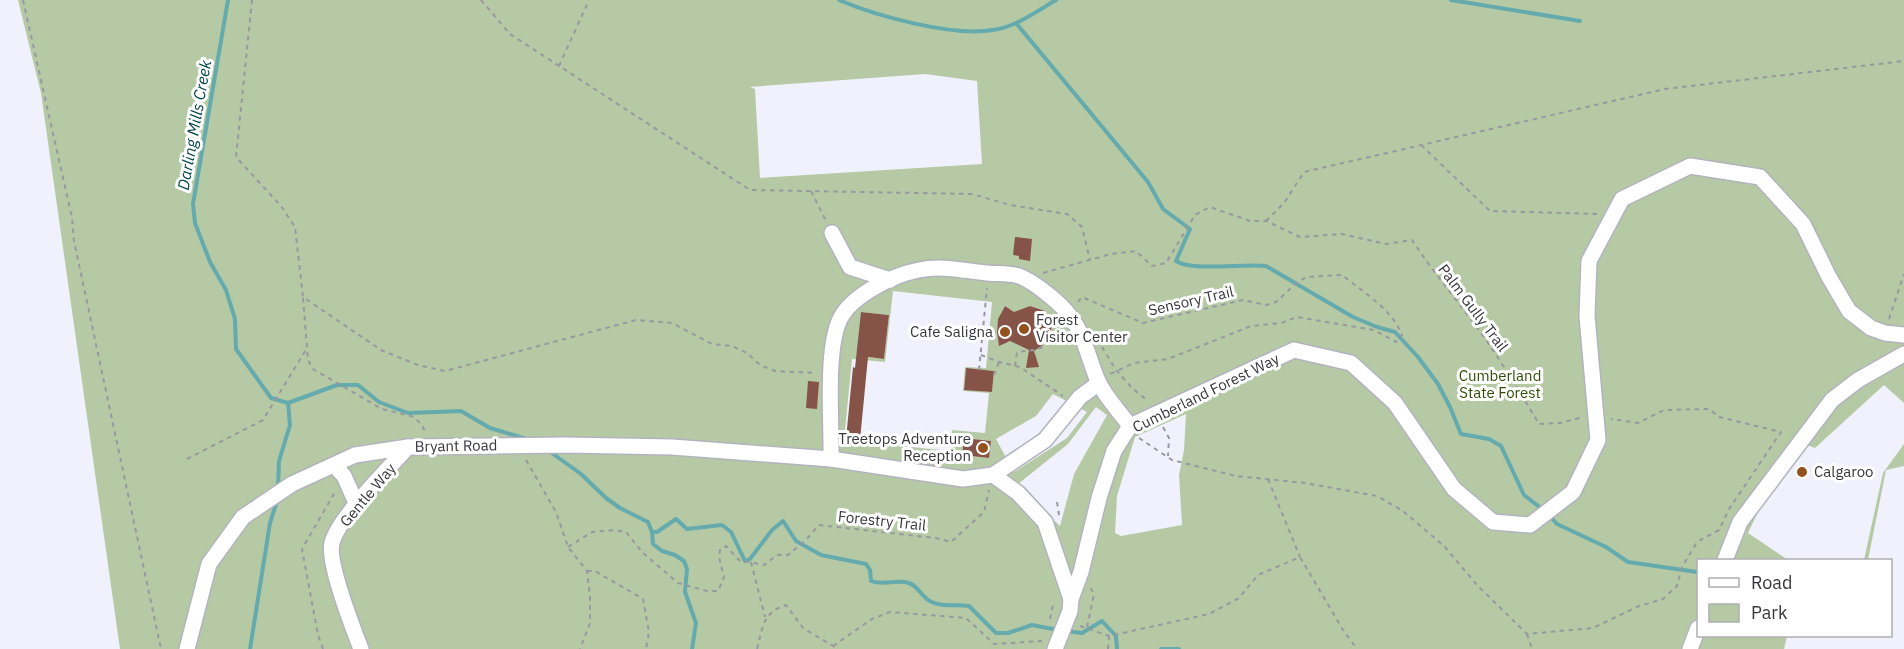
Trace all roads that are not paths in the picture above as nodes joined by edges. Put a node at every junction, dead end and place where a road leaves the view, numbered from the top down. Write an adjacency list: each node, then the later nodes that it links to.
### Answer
1 (832, 233): 2 (lane)
2 (890, 280): 5 (lane); 8 (lane)
3 (1904, 334): 6 (lane, Cumberland Forest Way)
4 (1904, 354): 12 (lane)
5 (1099, 383): 6 (lane); 10 (lane)
6 (1130, 426): 13 (lane, Cumberland Forest Way)
7 (408, 447): 8 (lane, Bryant Road); 9 (lane, Bryant Road); 11 (lane, Gentle Way)
8 (831, 459): 10 (lane, Bryant Road)
9 (339, 470): 11 (lane); 16 (lane, Bryant Road)
10 (993, 475): 13 (lane)
11 (357, 505): 17 (lane, Gentle Way)
12 (1726, 559)
13 (1071, 599): 15 (lane, Cumberland Forest Way)
14 (1697, 631): 18 (lane)
15 (1049, 645)
16 (187, 649)
17 (360, 649)
18 (1690, 649)

